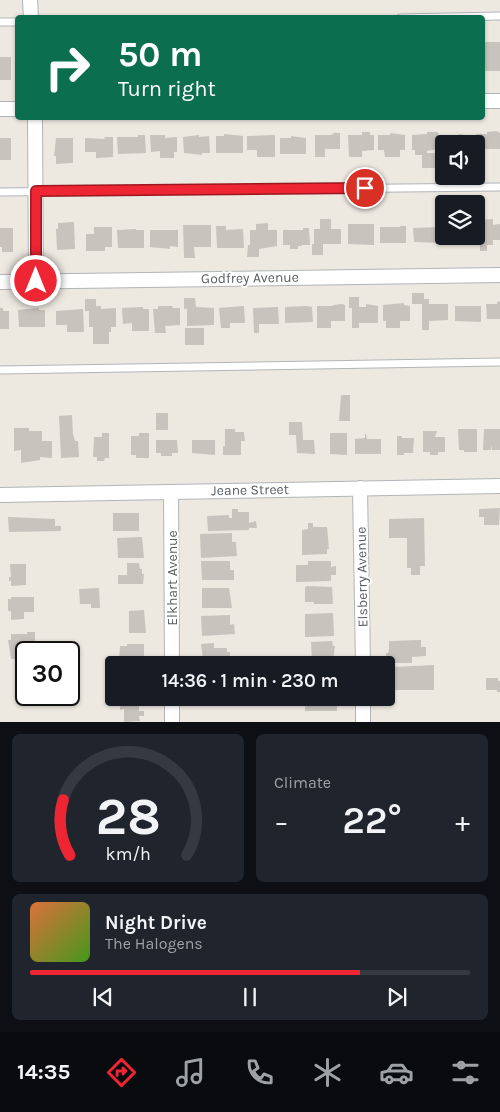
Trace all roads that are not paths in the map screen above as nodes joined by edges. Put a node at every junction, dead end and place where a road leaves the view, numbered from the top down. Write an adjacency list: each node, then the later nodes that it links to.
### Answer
1 (30, 0): 2 (street)
2 (31, 15)
3 (485, 16): 4 (lane)
4 (500, 16)
5 (0, 22): 6 (lane)
6 (15, 22)
7 (485, 101): 8 (street)
8 (500, 101)
9 (0, 109): 10 (street)
10 (15, 109)
11 (35, 120): 13 (street)
12 (500, 187): 13 (lane)
13 (36, 191): 14 (lane); 16 (street)
14 (0, 192)
15 (500, 274): 16 (street, Godfrey Avenue)
16 (36, 281): 17 (street, Godfrey Avenue)
17 (0, 282)
18 (500, 362): 19 (lane)
19 (0, 370)
20 (500, 486): 21 (street, Jeane Street)
21 (360, 488): 22 (street, Jeane Street); 25 (street, Elsberry Avenue)
22 (171, 492): 23 (street, Jeane Street); 24 (street, Elkhart Avenue)
23 (0, 495)
24 (172, 656)
25 (363, 656)
26 (172, 706): 28 (street)
27 (363, 706): 29 (street)
28 (172, 722)
29 (364, 722)

